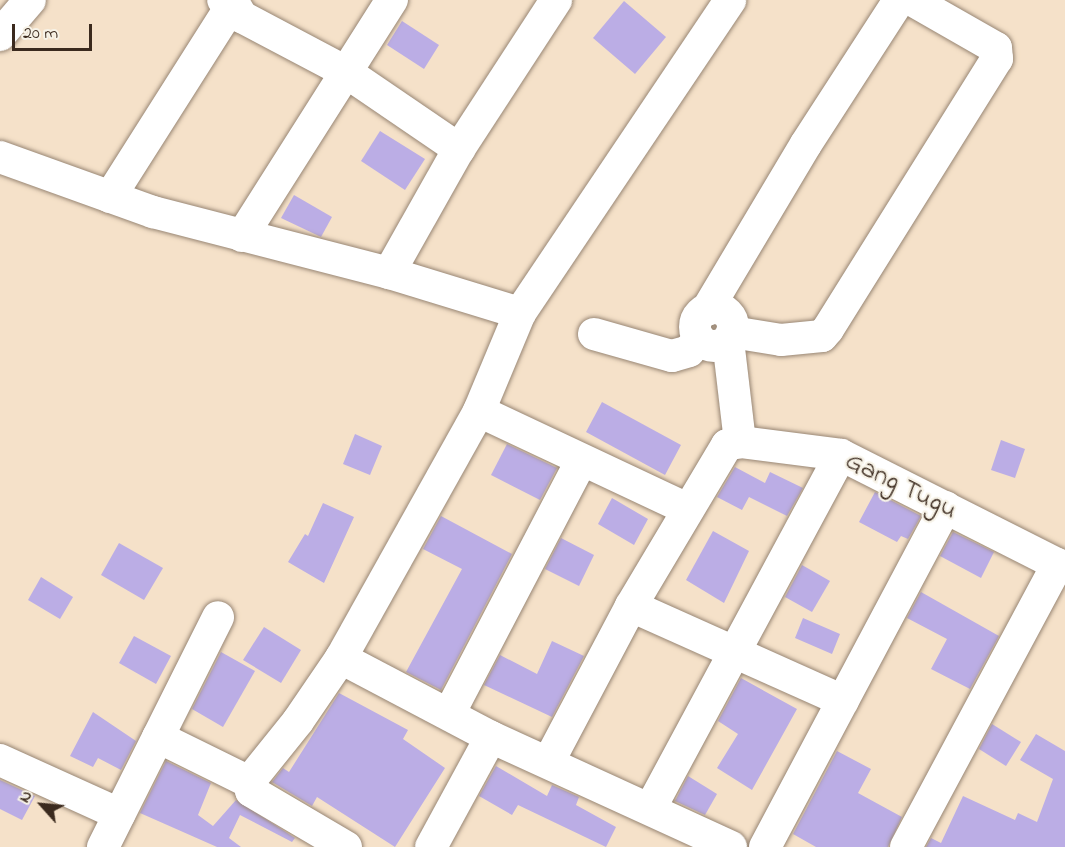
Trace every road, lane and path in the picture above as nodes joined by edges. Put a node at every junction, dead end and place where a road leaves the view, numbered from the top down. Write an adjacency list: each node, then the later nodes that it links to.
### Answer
1 (30, 0): 8 (street)
2 (392, 0): 9 (street)
3 (556, 0): 10 (street)
4 (730, 0): 15 (street)
5 (899, 0): 16 (street)
6 (912, 0): 16 (street)
7 (229, 2): 9 (street); 12 (street)
8 (0, 35)
9 (346, 72): 10 (street); 13 (street)
10 (459, 149): 14 (street)
11 (0, 157): 12 (street)
12 (110, 197): 13 (street)
13 (242, 236): 14 (street)
14 (388, 273): 15 (street)
15 (515, 322): 18 (street)
16 (716, 330): 17 (street); 19 (street)
17 (594, 334)
18 (479, 411): 21 (street); 28 (street)
19 (734, 443): 20 (street, Gang Tugu); 23 (street)
20 (841, 455): 22 (street, Gang Tugu); 27 (street)
21 (581, 461): 23 (street); 30 (street)
22 (946, 507): 24 (street, Gang Tugu); 29 (street)
23 (687, 509): 25 (street)
24 (1061, 566): 43 (street)
25 (631, 606): 27 (street); 34 (street)
26 (218, 617): 31 (street)
27 (736, 652): 29 (street); 36 (street)
28 (341, 658): 30 (street); 35 (street)
29 (843, 700): 42 (street)
30 (449, 714): 32 (street)
31 (158, 737): 35 (street); 37 (street)
32 (491, 737): 34 (street); 40 (street)
33 (0, 760): 37 (street)
34 (549, 761): 36 (street)
35 (249, 782): 39 (street)
36 (650, 809): 41 (street)
37 (119, 814): 38 (street)
38 (103, 847)
39 (346, 847)
40 (431, 847)
41 (731, 847)
42 (765, 847)
43 (906, 847)

